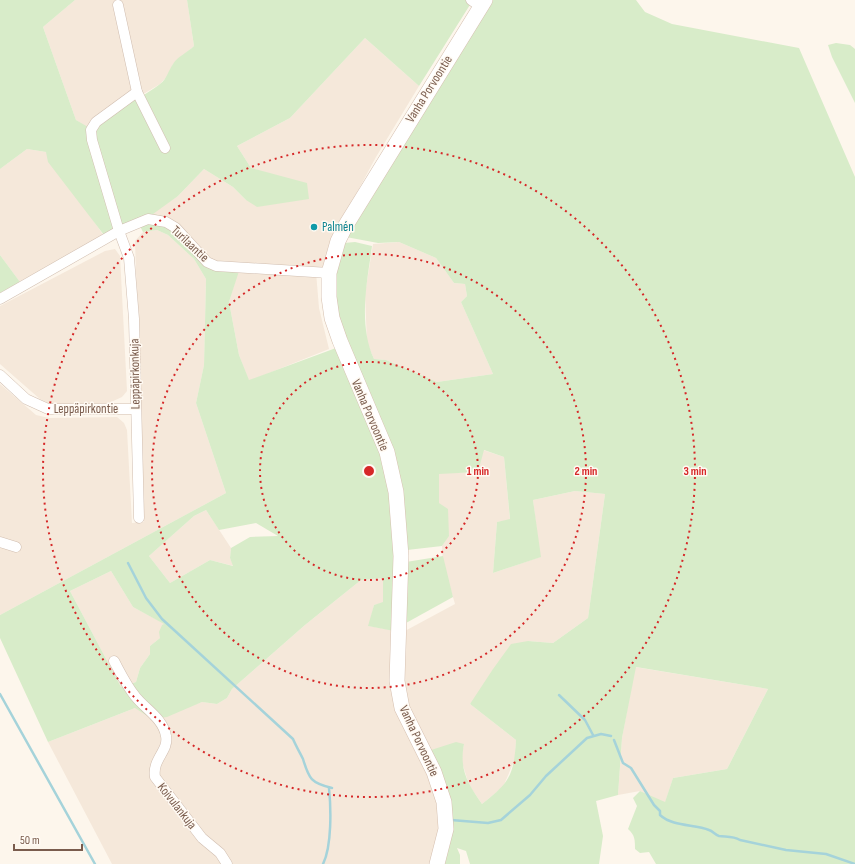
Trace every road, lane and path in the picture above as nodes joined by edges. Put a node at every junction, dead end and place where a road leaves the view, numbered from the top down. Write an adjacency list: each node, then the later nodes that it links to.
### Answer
1 (479, 2): 6 (street, Vanha Porvoontie)
2 (118, 6): 3 (street)
3 (137, 92): 4 (street); 5 (street, Leppäpirkonkuja)
4 (166, 148)
5 (119, 231): 6 (street, Turilaantie); 7 (street, Turilaantie); 9 (street, Leppäpirkonkuja)
6 (329, 273): 15 (street, Vanha Porvoontie)
7 (0, 299)
8 (0, 375): 9 (street, Leppäpirkontie)
9 (135, 408): 10 (street, Leppäpirkonkuja)
10 (139, 518)
11 (0, 542): 12 (street)
12 (16, 547)
13 (114, 661): 14 (street, Koivulankuja)
14 (227, 864)
15 (437, 864)

